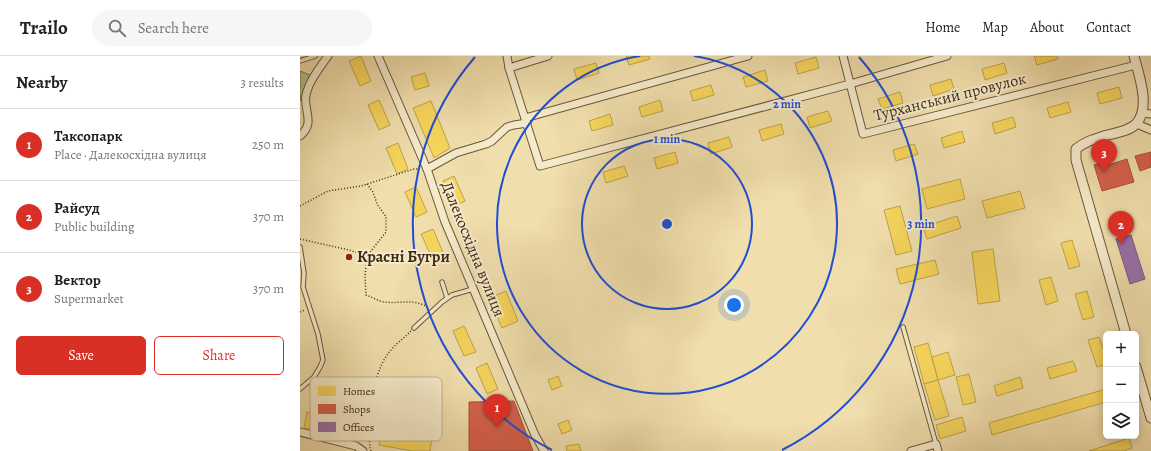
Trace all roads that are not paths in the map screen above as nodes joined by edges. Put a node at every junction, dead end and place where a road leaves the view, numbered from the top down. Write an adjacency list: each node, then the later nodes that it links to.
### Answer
1 (315, 56): 10 (lane)
2 (328, 56): 17 (street)
3 (378, 56): 18 (street, Далекосхідна вулиця)
4 (507, 56): 11 (street)
5 (548, 56): 11 (street)
6 (748, 56): 14 (street)
7 (843, 56): 12 (street)
8 (947, 56): 12 (street)
9 (1135, 60): 12 (street, Турханський провулок); 13 (street)
10 (300, 61)
11 (509, 68): 14 (street)
12 (850, 84): 14 (street)
13 (1147, 113): 15 (street)
14 (526, 121): 18 (street)
15 (1137, 124): 16 (street); 25 (street)
16 (1151, 130)
17 (300, 136)
18 (427, 169): 21 (street, Далекосхідна вулиця)
19 (300, 247): 26 (lane)
20 (442, 282): 22 (lane)
21 (473, 289): 22 (lane); 36 (street, Далекосхідна вулиця)
22 (447, 298): 24 (lane)
23 (903, 326): 34 (lane)
24 (414, 328)
25 (1125, 331)
26 (314, 377)
27 (1139, 377): 30 (street)
28 (310, 380): 29 (lane)
29 (300, 389)
30 (1151, 418)
31 (300, 432): 32 (street)
32 (310, 434)
33 (336, 441): 35 (street)
34 (937, 448): 37 (street)
35 (362, 451)
36 (544, 451)
37 (911, 451)

